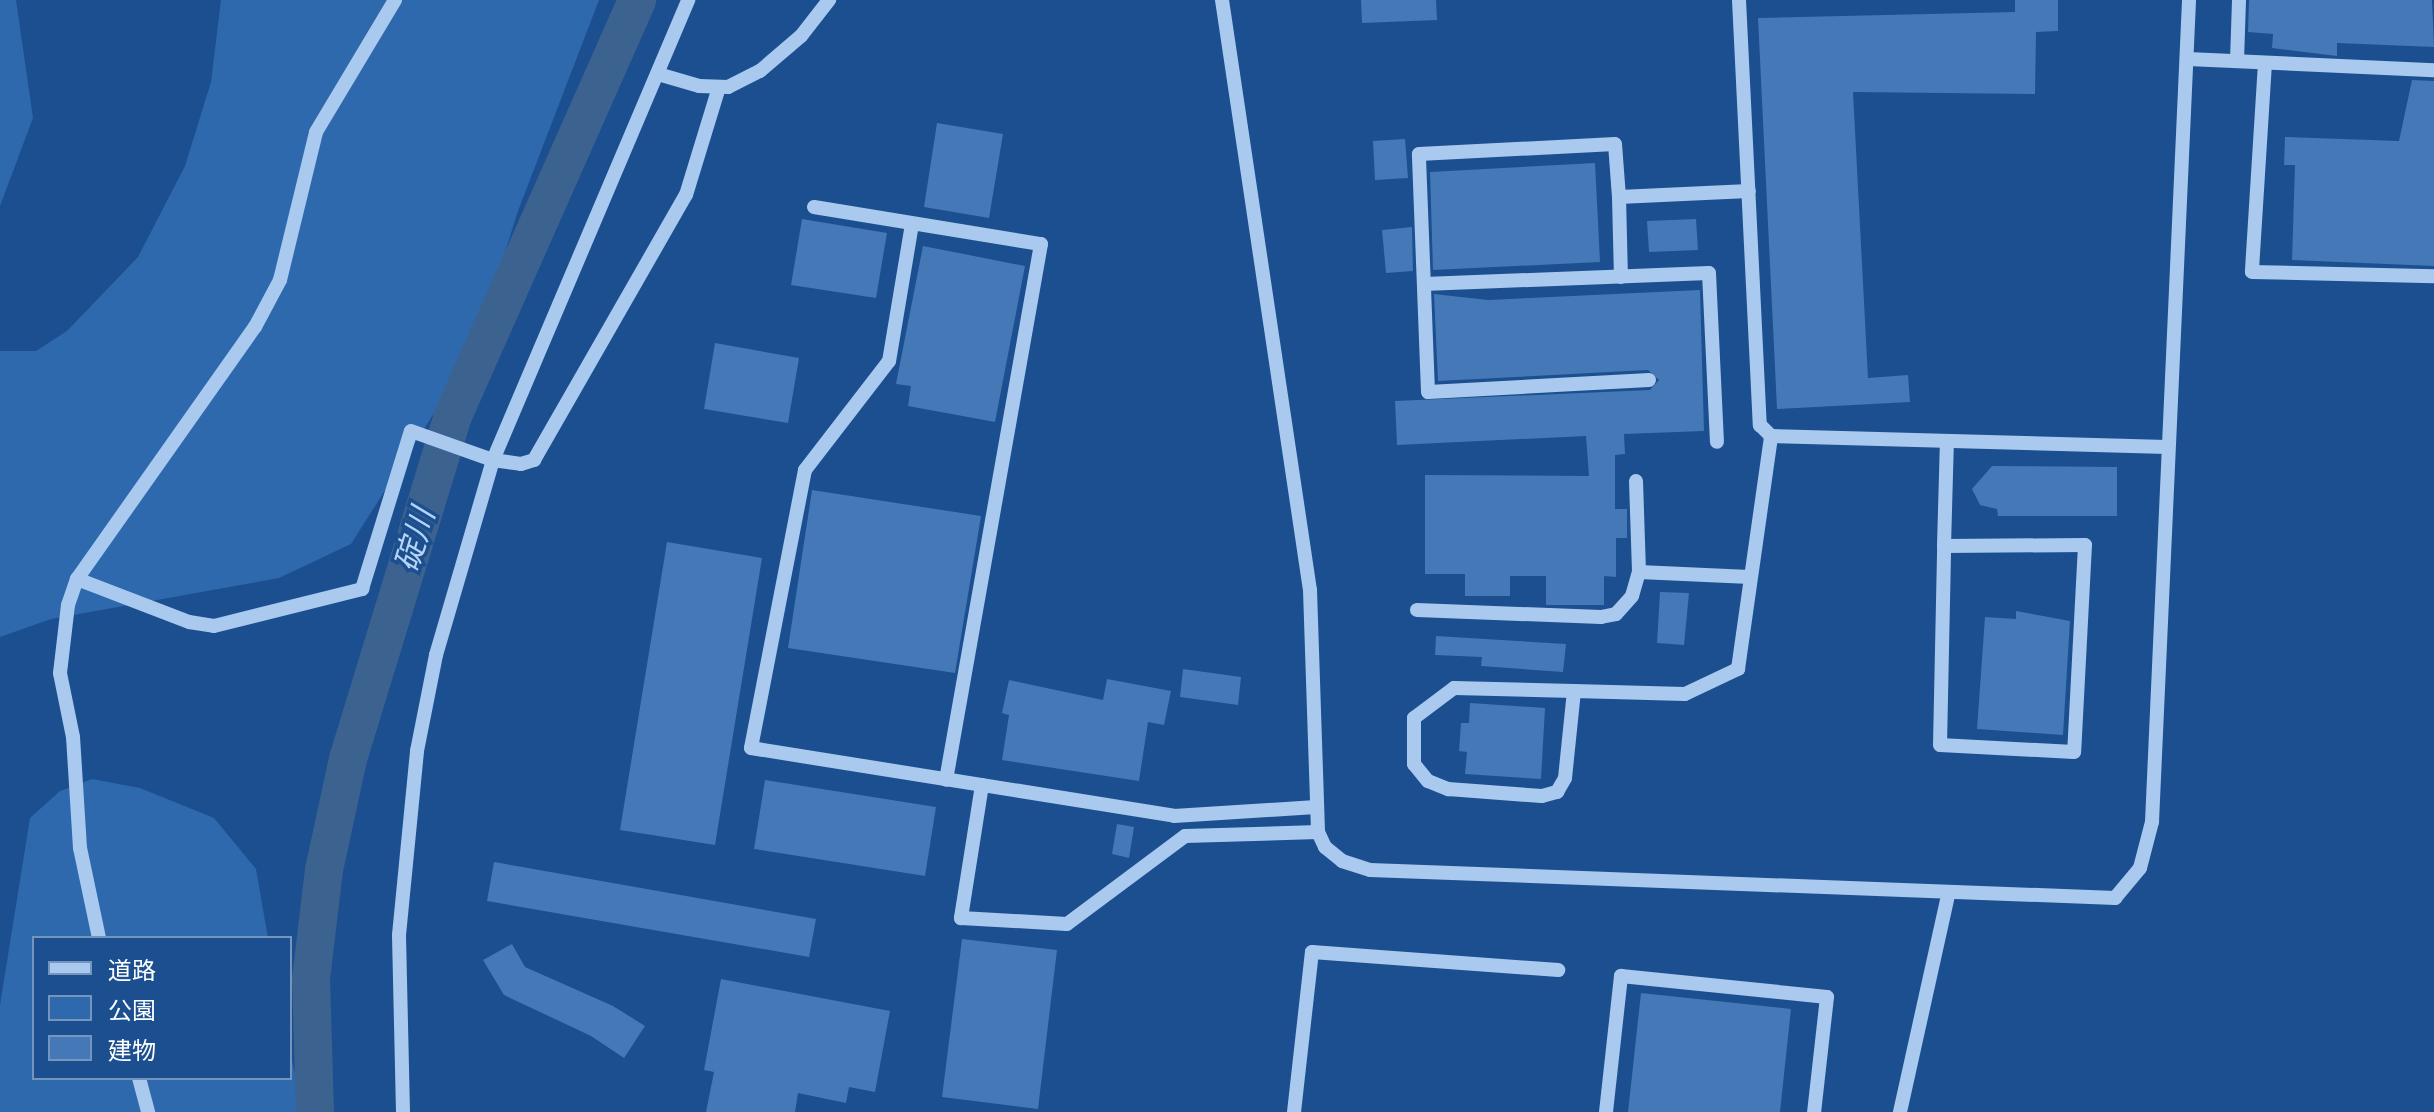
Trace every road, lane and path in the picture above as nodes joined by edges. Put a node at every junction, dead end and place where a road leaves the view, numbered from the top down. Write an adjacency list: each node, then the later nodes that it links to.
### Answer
1 (395, 0): 31 (street)
2 (688, 0): 12 (street)
3 (829, 0): 13 (street)
4 (1222, 0): 36 (street)
5 (1739, 0): 14 (street)
6 (2189, 0): 8 (street)
7 (2239, 0): 9 (street)
8 (2188, 59): 9 (street); 25 (street)
9 (2237, 61): 10 (street)
10 (2265, 63): 11 (street); 18 (street)
11 (2434, 70)
12 (658, 74): 13 (street); 26 (street)
13 (719, 87): 26 (street)
14 (1749, 191): 15 (street); 22 (street)
15 (1619, 197): 19 (street); 20 (street)
16 (814, 207): 17 (street)
17 (912, 224): 34 (street); 34 (street)
18 (2434, 276)
19 (1621, 277): 20 (street); 24 (street)
20 (1424, 284): 21 (street)
21 (1649, 380)
22 (1771, 436): 23 (street); 30 (street)
23 (1947, 441): 25 (street); 28 (street)
24 (1717, 442)
25 (2167, 447): 38 (street)
26 (493, 460): 31 (street); 43 (street)
27 (1636, 481): 29 (street)
28 (1944, 546): 28 (street)
29 (1639, 572): 30 (street); 32 (street)
30 (1750, 577): 33 (street)
31 (77, 579): 39 (street)
32 (1417, 610)
33 (1574, 691): 33 (street)
34 (946, 780): 35 (street)
35 (982, 785): 36 (street); 37 (street)
36 (1316, 807): 37 (street)
37 (1318, 832): 38 (street)
38 (1948, 895): 47 (street)
39 (99, 936)
40 (1558, 970): 44 (street)
41 (140, 1080): 42 (street)
42 (148, 1112)
43 (403, 1112)
44 (1294, 1112)
45 (1606, 1112): 46 (street)
46 (1814, 1112)
47 (1900, 1112)

